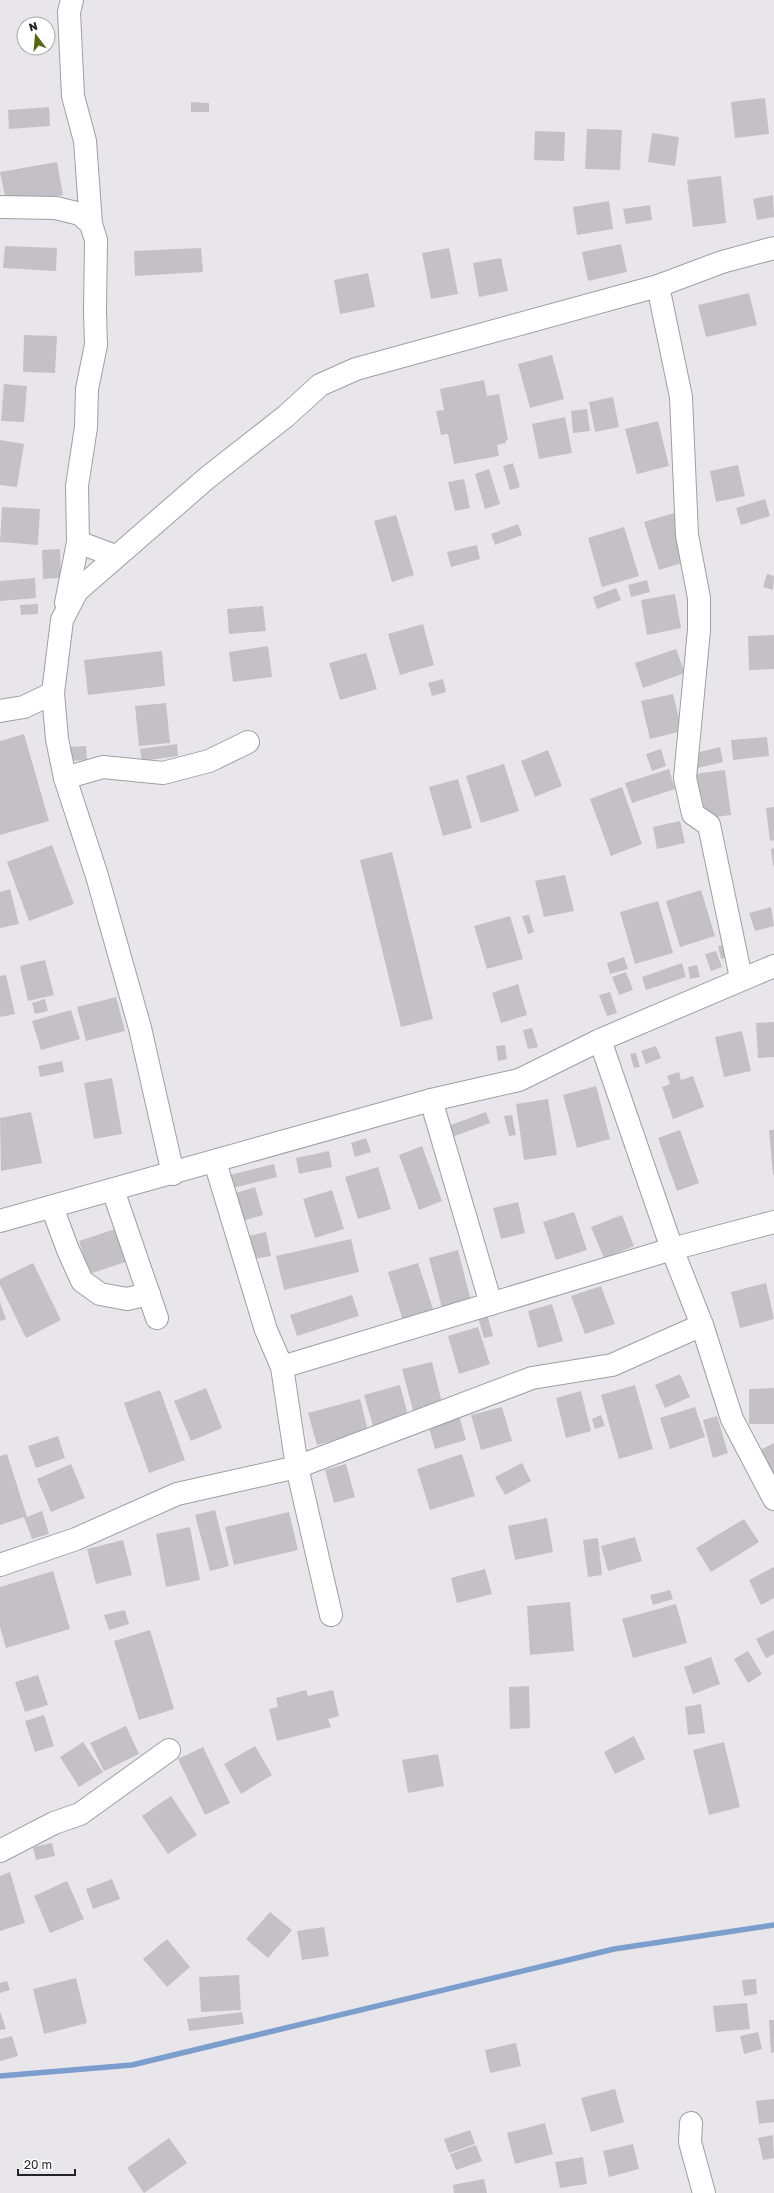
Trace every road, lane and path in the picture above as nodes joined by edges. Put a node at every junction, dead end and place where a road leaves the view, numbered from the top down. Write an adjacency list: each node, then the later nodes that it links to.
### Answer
1 (72, 0): 3 (street)
2 (0, 207): 3 (street)
3 (92, 224): 6 (street)
4 (774, 248): 5 (street)
5 (658, 286): 7 (street); 14 (street)
6 (78, 542): 7 (street); 8 (street)
7 (116, 556): 8 (street)
8 (64, 616): 9 (street)
9 (53, 693): 10 (street); 12 (street)
10 (0, 711)
11 (248, 742): 12 (street)
12 (65, 778): 18 (street)
13 (774, 966): 14 (street)
14 (741, 978): 15 (street)
15 (600, 1040): 16 (street); 23 (street)
16 (431, 1100): 17 (street); 25 (street)
17 (215, 1162): 18 (street); 28 (street)
18 (173, 1174): 19 (street)
19 (113, 1190): 20 (street); 24 (street)
20 (52, 1207): 21 (street); 24 (street)
21 (0, 1221)
22 (774, 1222): 23 (street)
23 (672, 1249): 25 (street); 27 (street)
24 (149, 1294): 26 (street)
25 (491, 1304): 28 (street)
26 (157, 1318)
27 (702, 1325): 29 (street); 30 (street)
28 (282, 1367): 29 (street)
29 (297, 1466): 31 (street); 32 (street)
30 (774, 1499)
31 (0, 1565)
32 (331, 1615)
33 (169, 1750): 34 (street)
34 (0, 1851)
35 (691, 2123): 36 (street)
36 (704, 2193)

